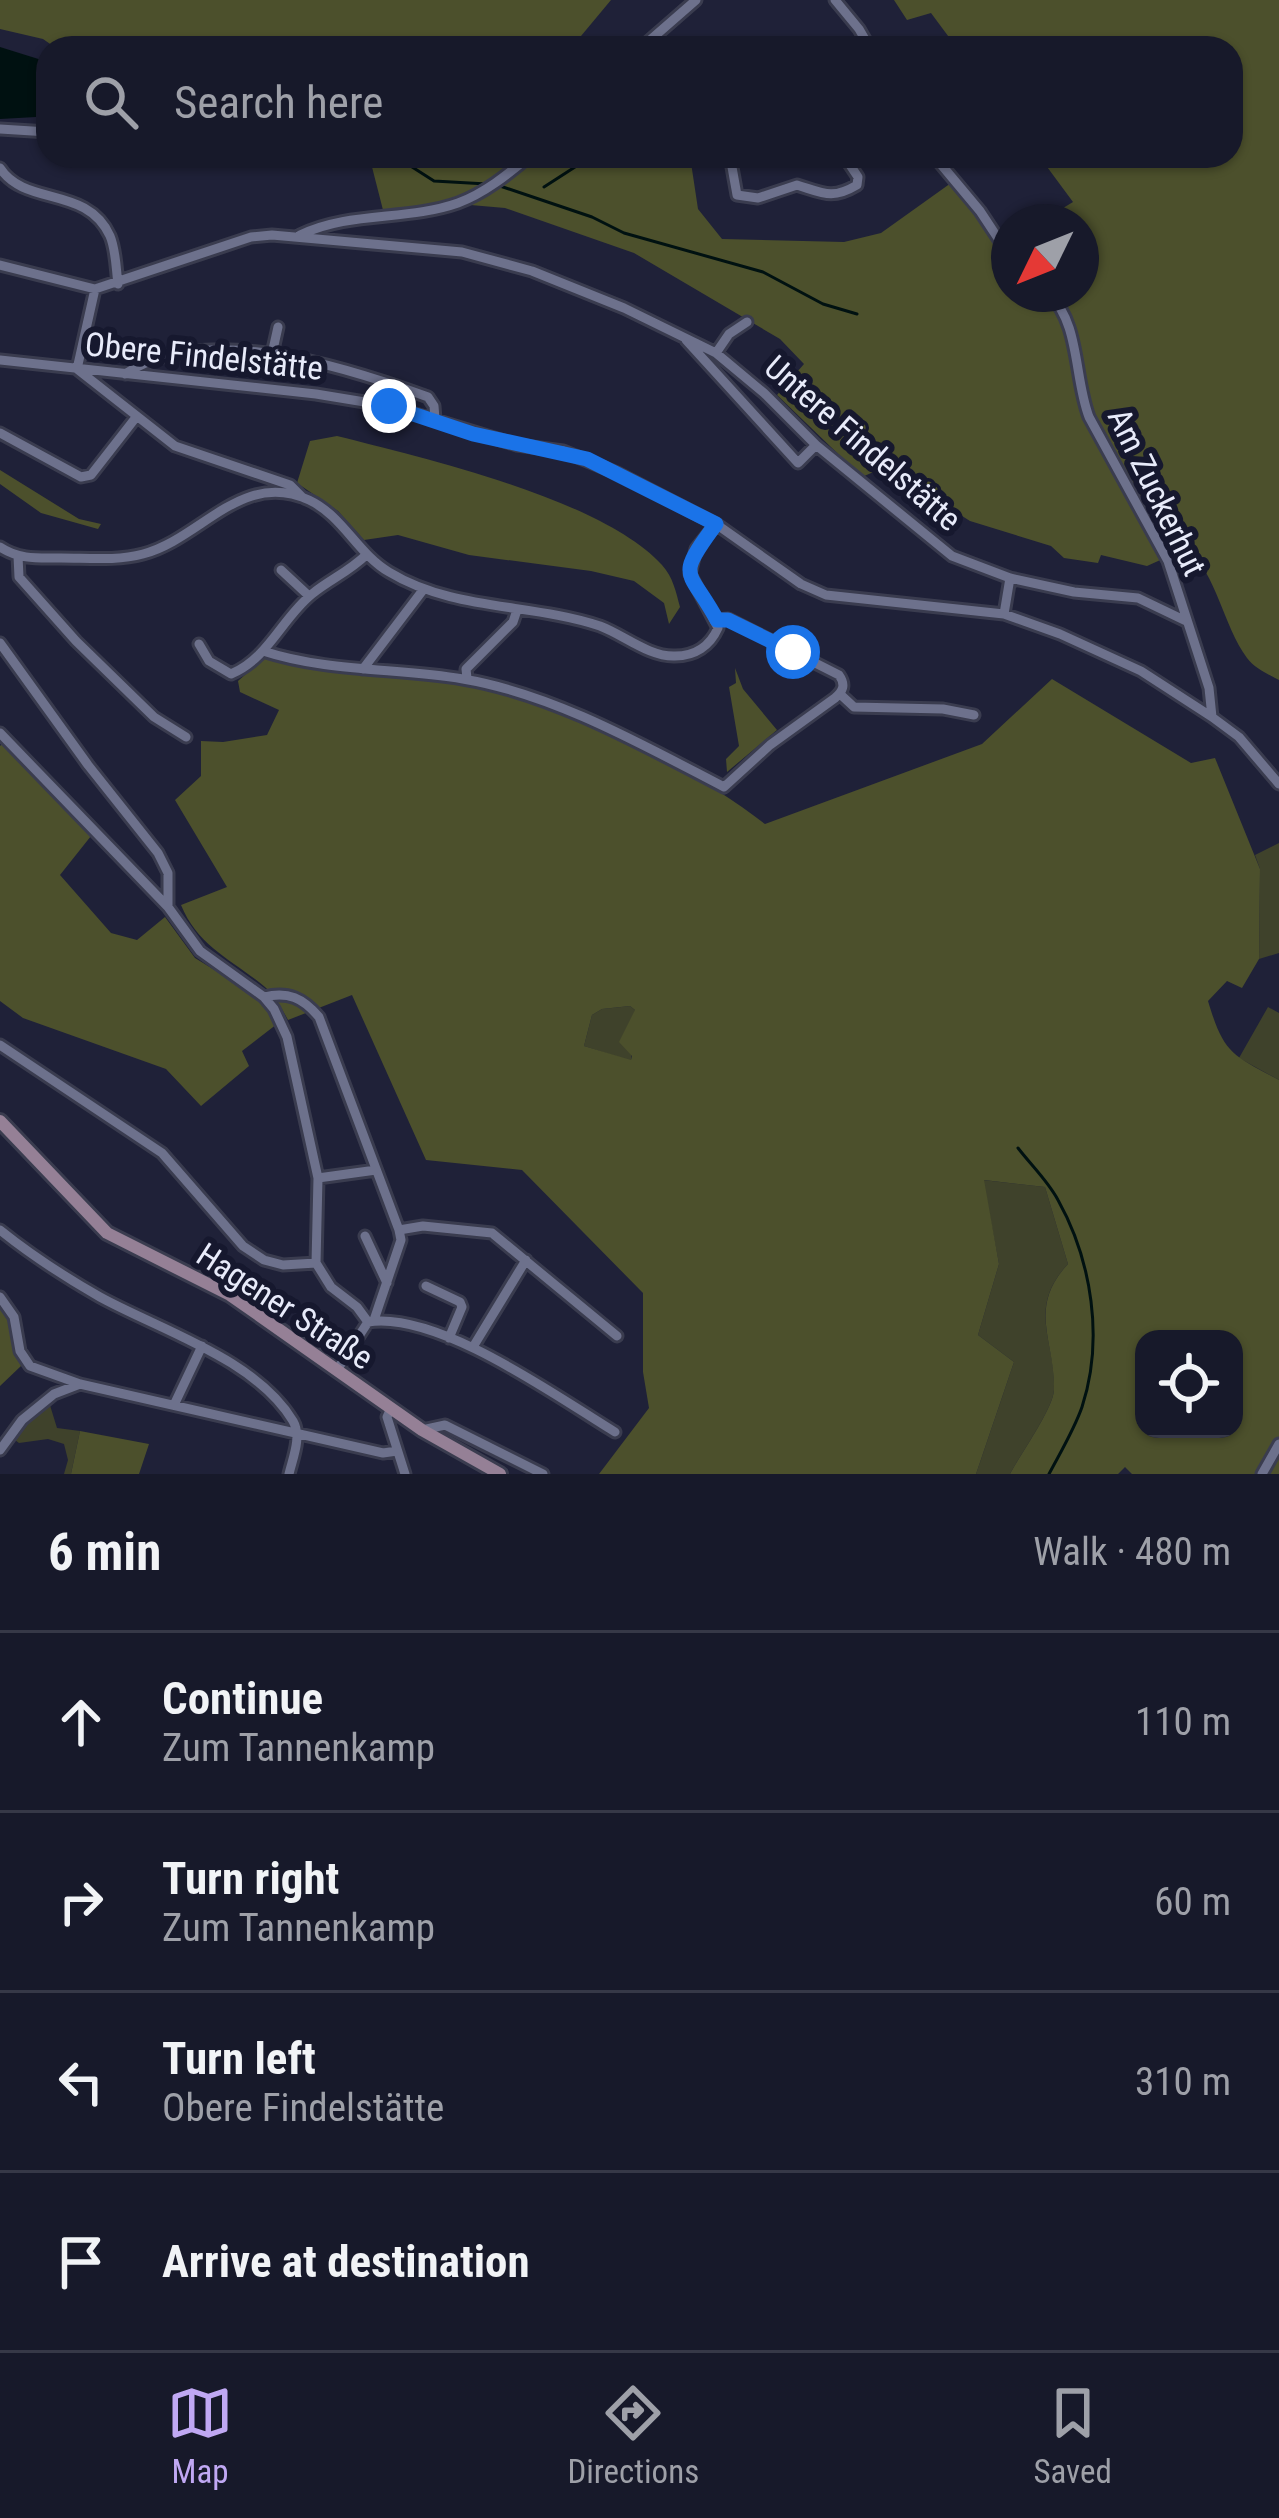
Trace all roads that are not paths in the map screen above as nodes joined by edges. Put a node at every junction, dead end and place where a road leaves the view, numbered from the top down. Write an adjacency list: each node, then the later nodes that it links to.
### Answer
1 (696, 0): 3 (street)
2 (835, 0): 4 (street)
3 (655, 36)
4 (864, 36)
5 (0, 129): 6 (street)
6 (36, 131)
7 (0, 168): 15 (street)
8 (515, 168): 13 (street)
9 (732, 168): 10 (street)
10 (852, 168)
11 (944, 168): 12 (street)
12 (991, 227)
13 (300, 236): 15 (street, Untere Findelstätte); 20 (street, Untere Findelstätte)
14 (0, 265): 16 (street, Untere Findelstätte)
15 (118, 284): 16 (street, Untere Findelstätte)
16 (95, 289): 24 (street)
17 (1062, 312): 42 (street, Am Zuckerhut)
18 (747, 322): 21 (street, Untere Findelstätte)
19 (278, 327): 22 (street)
20 (683, 336): 21 (street, Untere Findelstätte); 29 (street, Untere Findelstätte)
21 (716, 353): 29 (street, Untere Findelstätte)
22 (272, 354): 25 (street); 27 (street)
23 (0, 360): 24 (street, Obere Findelstätte)
24 (77, 369): 25 (street, Obere Findelstätte); 26 (street)
25 (125, 374): 27 (street, Obere Findelstätte)
26 (137, 416): 28 (street); 30 (street)
27 (434, 418): 31 (street, Obere Findelstätte)
28 (0, 433)
29 (816, 445): 36 (street, Untere Findelstätte)
30 (302, 496): 33 (street); 34 (street)
31 (716, 524): 40 (street, Obere Findelstätte); 41 (street)
32 (0, 547): 34 (street)
33 (366, 555): 37 (street); 38 (street)
34 (18, 556): 52 (street)
35 (281, 570): 38 (street)
36 (1010, 578): 40 (street); 42 (street, Untere Findelstätte)
37 (424, 590): 39 (street); 46 (street)
38 (309, 596): 45 (street)
39 (517, 610): 41 (street); 47 (street)
40 (1004, 614): 50 (street, Obere Findelstätte)
41 (717, 620): 48 (street)
42 (1186, 621): 50 (street, Am Zuckerhut)
43 (0, 643): 54 (street)
44 (199, 644): 45 (street)
45 (263, 651): 46 (street)
46 (363, 670): 47 (street)
47 (467, 678): 48 (street)
48 (839, 694): 49 (street)
49 (974, 715)
50 (1212, 716): 53 (street, Obere Findelstätte)
51 (0, 733): 54 (street)
52 (185, 737)
53 (1279, 784)
54 (168, 907): 55 (street)
55 (264, 997): 58 (street); 59 (street)
56 (0, 1045): 64 (street)
57 (0, 1121): 73 (main road, Hagener Straße)
58 (376, 1170): 59 (street); 61 (street)
59 (318, 1178): 64 (street)
60 (0, 1230): 71 (street)
61 (399, 1230): 63 (street); 65 (street)
62 (364, 1236): 65 (street)
63 (526, 1260): 69 (street); 72 (street)
64 (316, 1263): 68 (street)
65 (387, 1283): 68 (street)
66 (426, 1286): 70 (street)
67 (0, 1298): 74 (street)
68 (371, 1321): 70 (street); 73 (street)
69 (617, 1336)
70 (449, 1338): 72 (street)
71 (202, 1346): 75 (street); 79 (street)
72 (473, 1347): 78 (street)
73 (337, 1370): 76 (main road, Hagener Straße)
74 (80, 1384): 75 (street); 81 (street)
75 (174, 1405): 79 (street)
76 (391, 1408): 77 (main road, Hagener Straße); 82 (street)
77 (422, 1430): 85 (main road, Hagener Straße); 86 (street)
78 (615, 1432)
79 (298, 1434): 82 (street); 83 (street)
80 (1279, 1444): 87 (street)
81 (0, 1450)
82 (398, 1451): 84 (street)
83 (289, 1474)
84 (405, 1474)
85 (500, 1474)
86 (543, 1474)
87 (1262, 1474)

